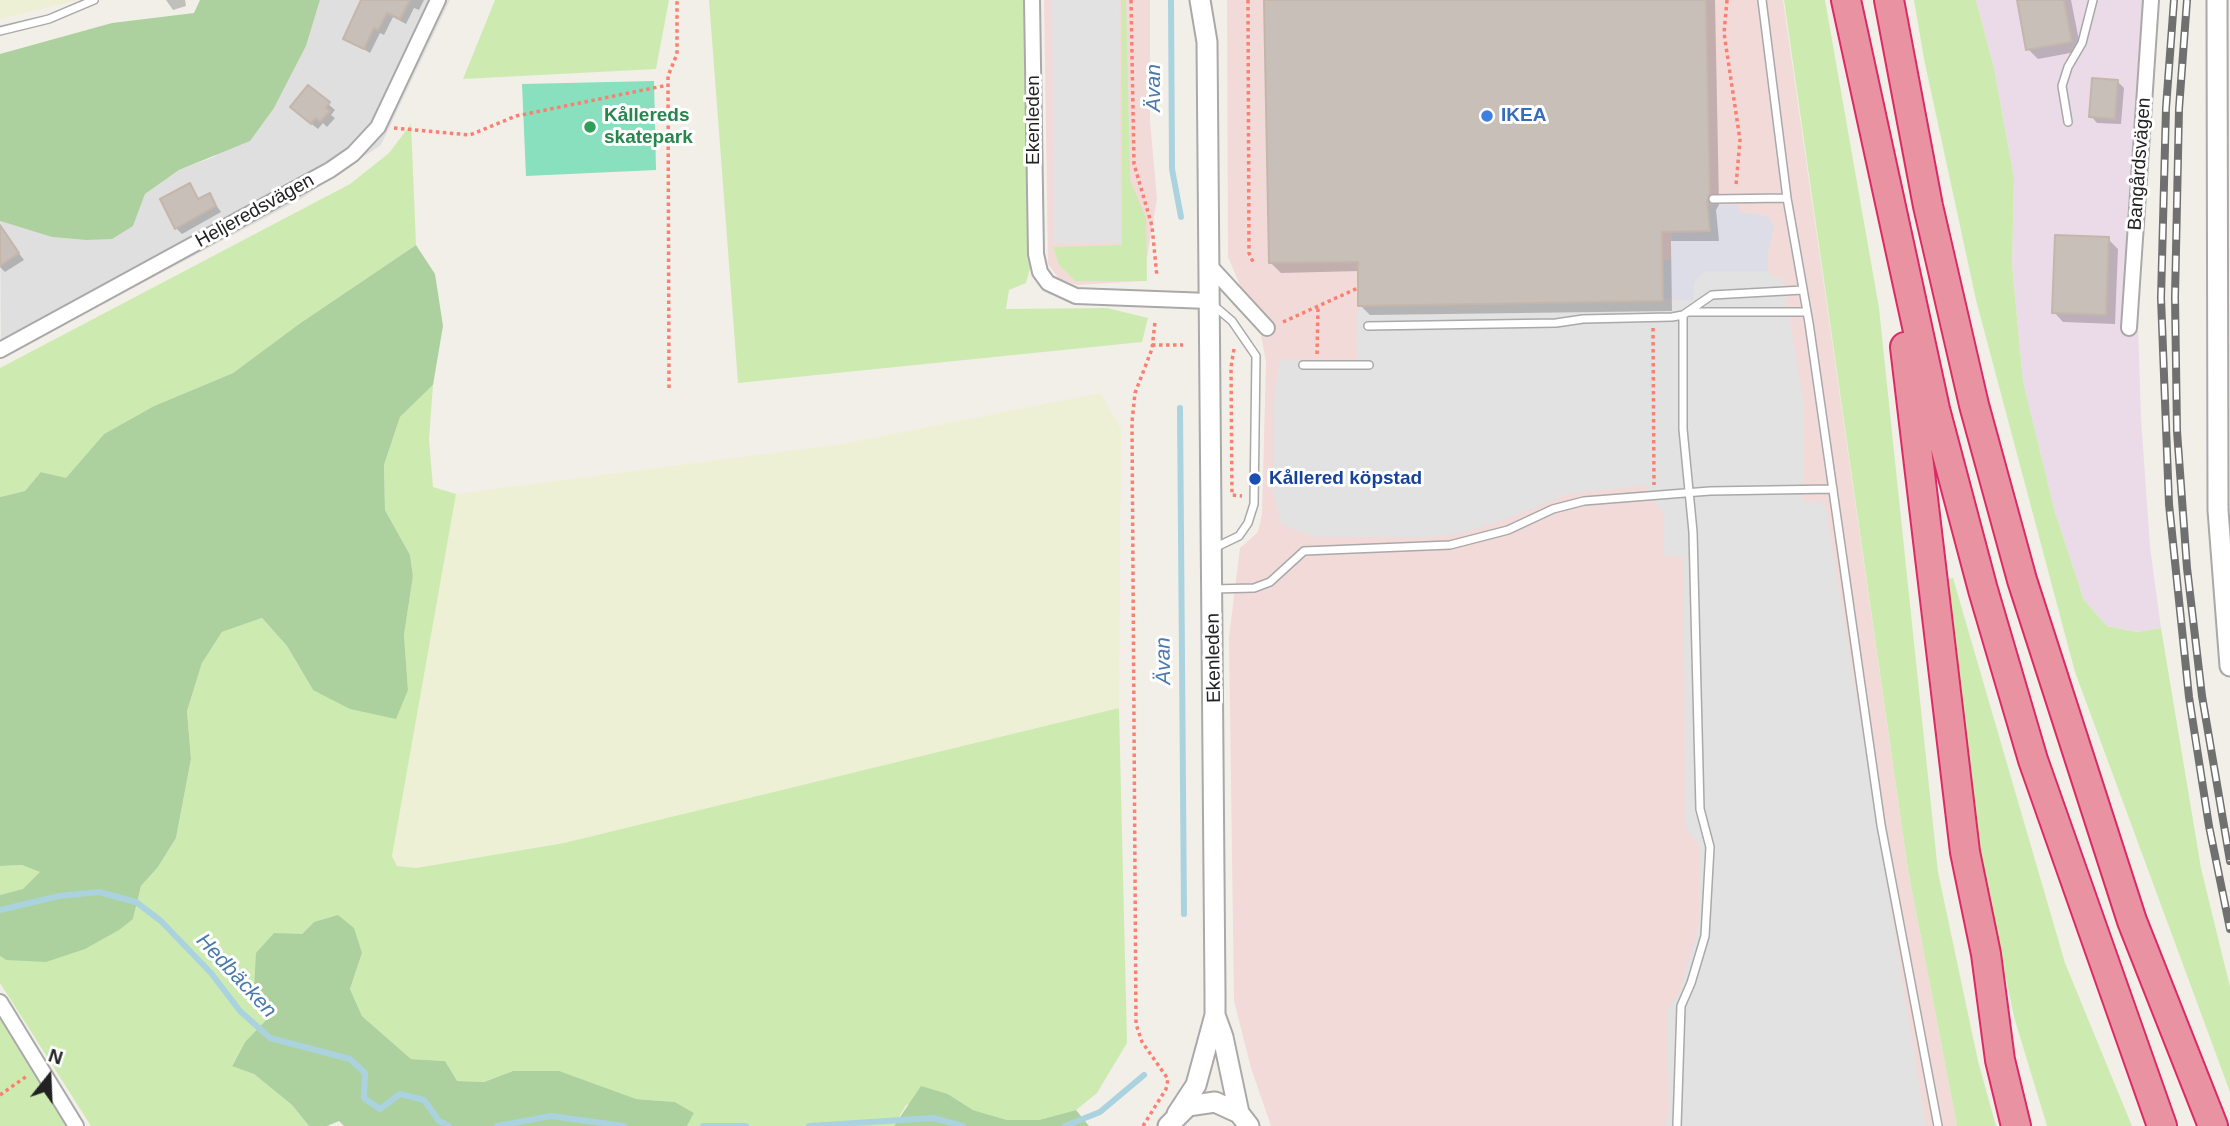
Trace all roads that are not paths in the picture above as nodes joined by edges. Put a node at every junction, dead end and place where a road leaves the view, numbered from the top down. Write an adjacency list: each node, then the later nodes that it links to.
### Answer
1 (94, 0): 12 (lane)
2 (439, 0): 27 (street, Heljeredsvägen)
3 (1032, 0): 21 (street, Ekenleden)
4 (1200, 0): 13 (street, Ekenleden)
5 (1213, 0): 13 (street, Ekenleden)
6 (1762, 0): 16 (lane)
7 (1846, 0): 18 (highway)
8 (1889, 0): 47 (highway)
9 (2093, 0): 14 (lane)
10 (2151, 0): 26 (street, Bangårdsvägen)
11 (2217, 0): 15 (street)
12 (0, 31)
13 (1207, 42): 19 (street, Ekenleden)
14 (2068, 122)
15 (2224, 168): 30 (street)
16 (1787, 198): 17 (lane); 20 (lane)
17 (1713, 199)
18 (1890, 212): 36 (highway); 46 (highway)
19 (1209, 265): 21 (street, Ekenleden); 25 (street)
20 (1803, 290): 22 (lane); 23 (lane)
21 (1209, 301): 33 (street, Ekenleden); 33 (lane)
22 (1807, 312): 23 (lane); 31 (lane)
23 (1685, 314): 24 (lane); 32 (lane)
24 (1368, 326)
25 (1267, 328)
26 (2129, 328)
27 (0, 350)
28 (1303, 365): 29 (lane)
29 (1368, 365)
30 (2224, 467): 35 (street)
31 (1833, 489): 32 (lane); 43 (lane)
32 (1687, 493): 34 (lane); 42 (lane)
33 (1212, 549): 34 (street, Ekenleden)
34 (1212, 589): 38 (street, Ekenleden)
35 (2230, 666)
36 (1988, 968): 44 (highway); 45 (highway)
37 (0, 1002): 41 (street)
38 (1215, 1015): 39 (street, Ekenleden); 40 (street, Ekenleden)
39 (1244, 1119): 40 (street)
40 (1173, 1120)
41 (76, 1126)
42 (1676, 1126)
43 (1938, 1126)
44 (2016, 1126)
45 (2034, 1126)
46 (2162, 1126)
47 (2213, 1126)

